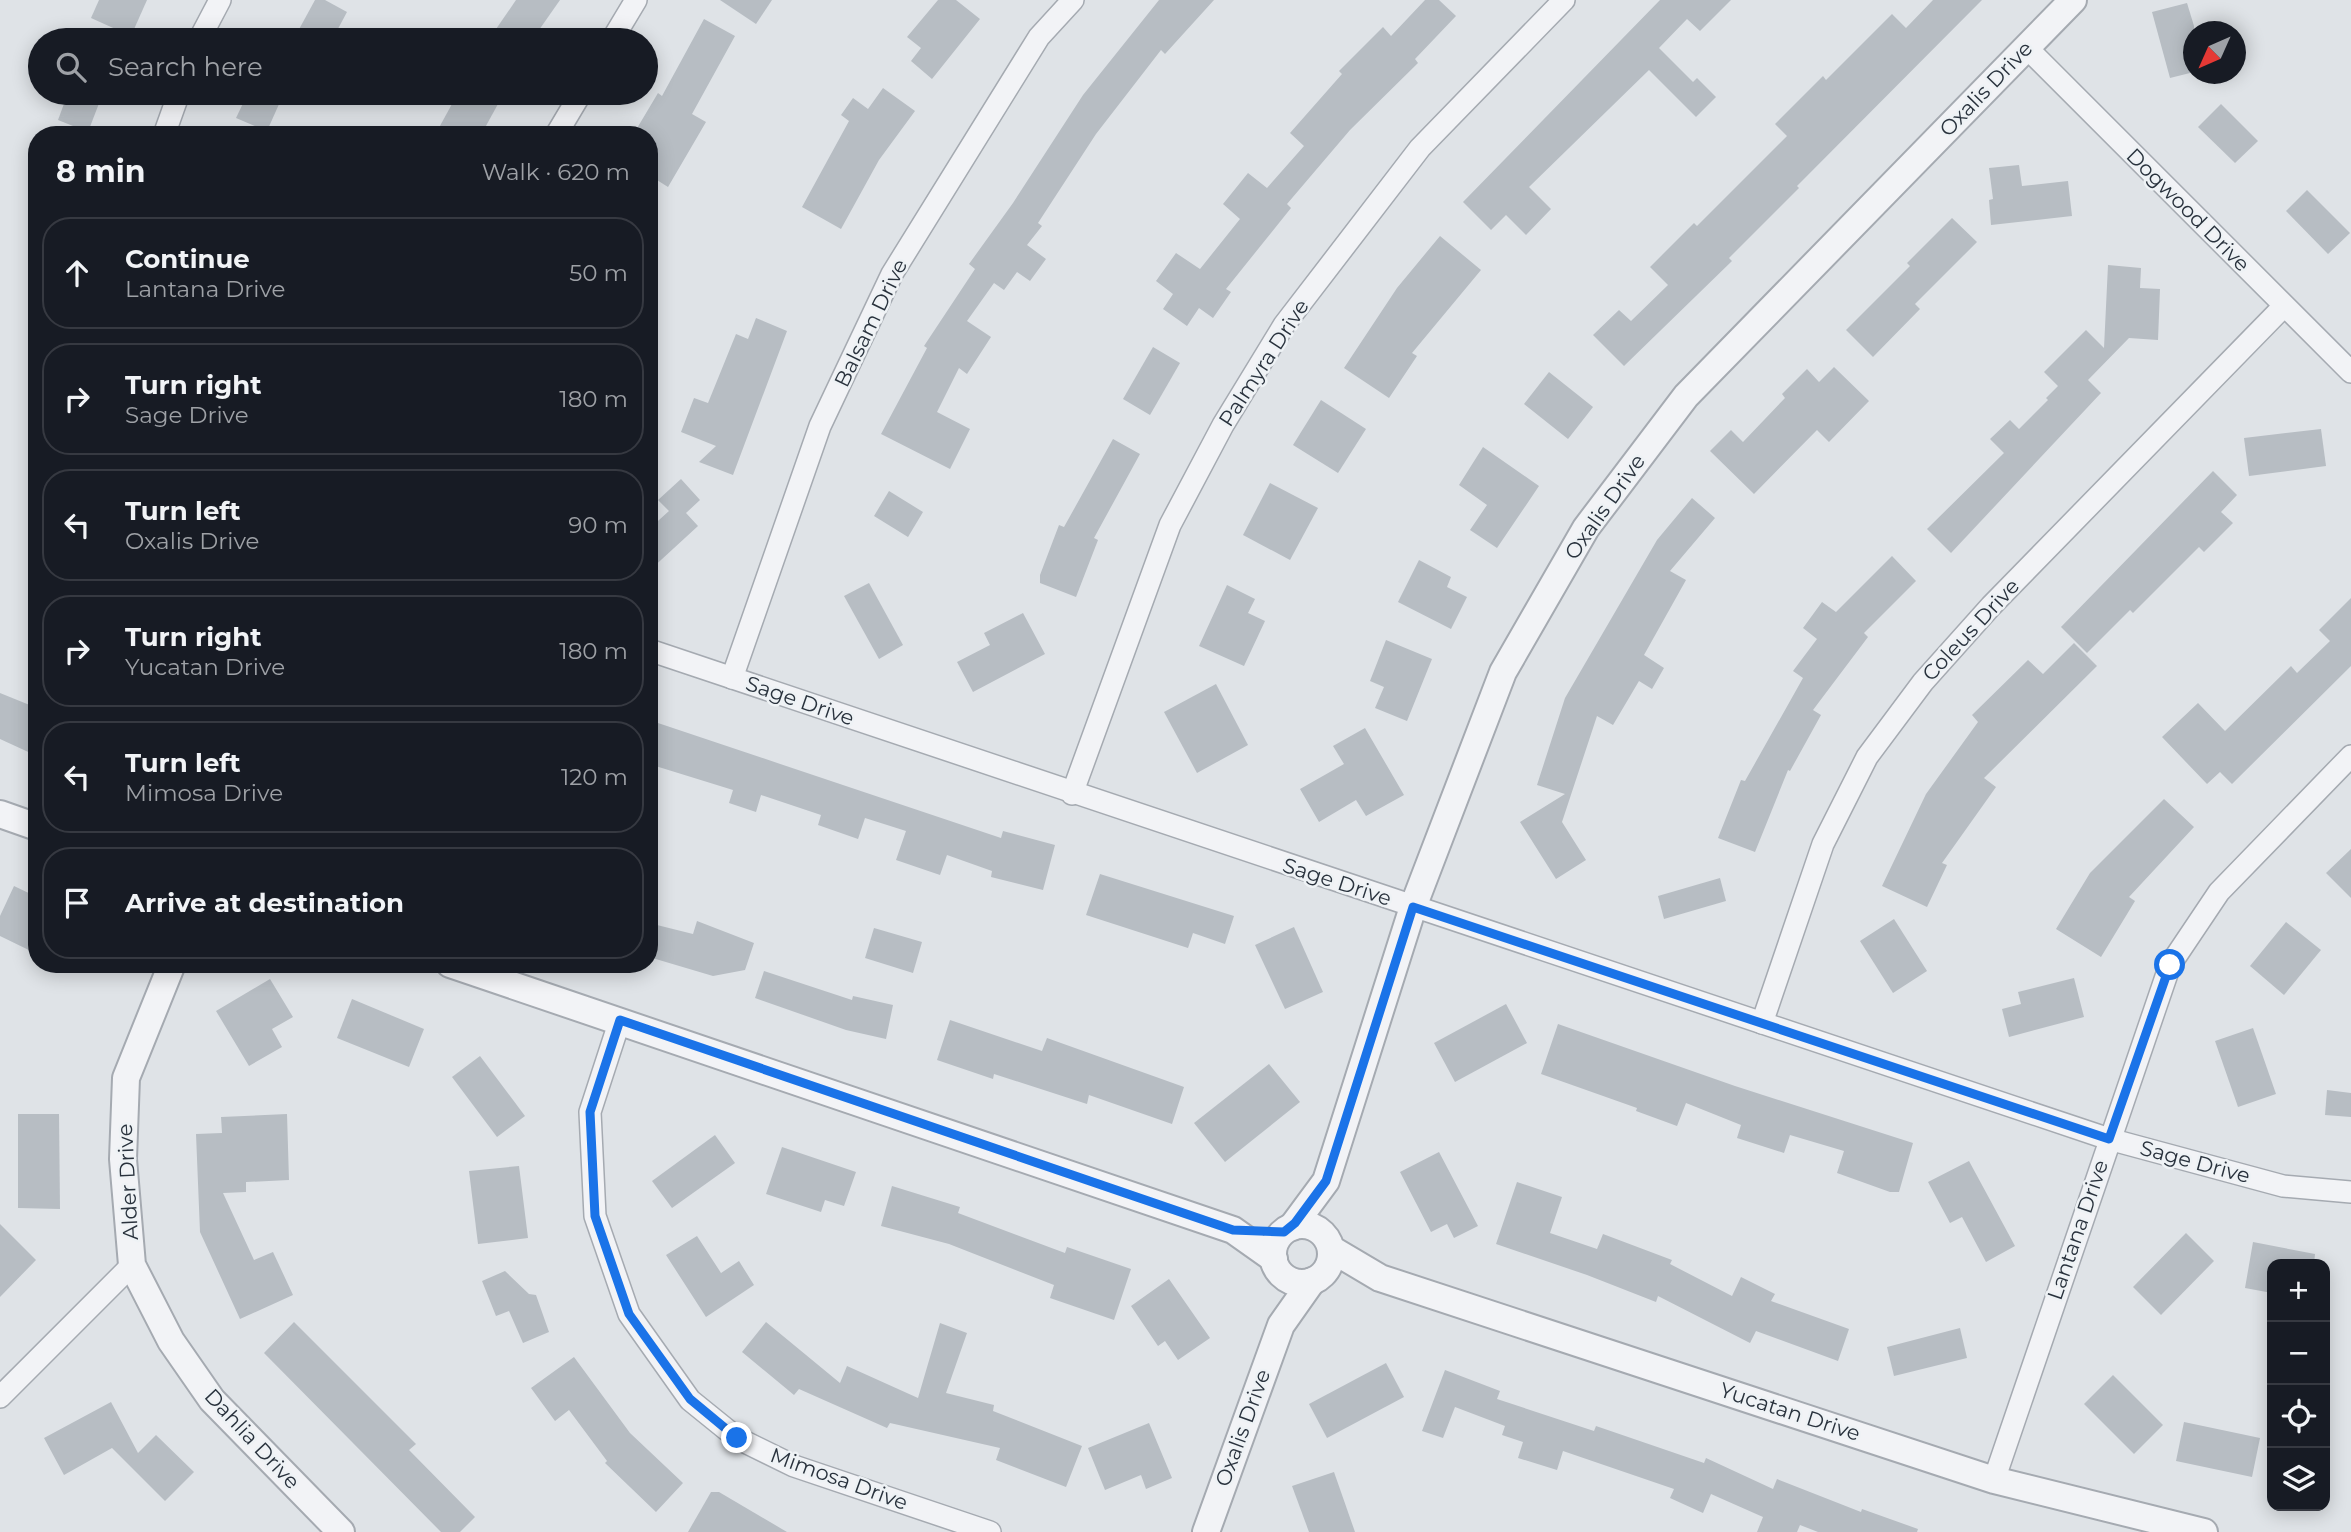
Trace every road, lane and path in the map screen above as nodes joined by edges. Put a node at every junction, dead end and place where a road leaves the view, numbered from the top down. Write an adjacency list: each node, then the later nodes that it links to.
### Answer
1 (220, 0): 6 (street)
2 (636, 0): 7 (street)
3 (1073, 0): 16 (street, Balsam Drive)
4 (1564, 0): 18 (street, Palmyra Drive)
5 (2073, 0): 8 (street, Oxalis Drive)
6 (205, 28)
7 (619, 28)
8 (2026, 47): 13 (street, Dogwood Drive); 21 (street, Oxalis Drive)
9 (175, 105): 11 (street)
10 (574, 105): 12 (street)
11 (167, 126)
12 (561, 126)
13 (2284, 306): 14 (street, Dogwood Drive); 25 (street, Coleus Drive)
14 (2351, 372)
15 (658, 653): 16 (street, Sage Drive)
16 (732, 678): 18 (street, Sage Drive)
17 (2351, 756): 26 (street, Lantana Drive)
18 (1072, 794): 21 (street, Sage Drive)
19 (0, 814): 20 (street)
20 (28, 824)
21 (1413, 907): 25 (street, Sage Drive); 27 (street, Oxalis Drive)
22 (168, 973): 32 (street, Alder Drive)
23 (477, 973): 24 (street)
24 (620, 1020): 30 (street); 40 (street, Mimosa Drive)
25 (1762, 1023): 26 (street, Sage Drive)
26 (2109, 1139): 28 (street, Sage Drive); 38 (street, Lantana Drive)
27 (1326, 1181): 29 (street, Oxalis Drive); 31 (street, Oxalis Drive)
28 (2351, 1192)
29 (1288, 1229): 30 (street); 31 (street); 33 (street)
30 (1233, 1230): 33 (street)
31 (1329, 1245): 34 (street, Yucatan Drive); 35 (street)
32 (132, 1265): 37 (street, Alder Drive); 39 (street, Dahlia Drive)
33 (1278, 1267): 35 (street); 36 (street, Oxalis Drive)
34 (1380, 1278): 35 (street, Yucatan Drive); 38 (street, Yucatan Drive)
35 (1317, 1279): 36 (street, Oxalis Drive)
36 (1281, 1325): 41 (street, Oxalis Drive)
37 (0, 1397)
38 (1994, 1479): 42 (street, Yucatan Drive)
39 (341, 1532)
40 (990, 1532)
41 (1206, 1532)
42 (2204, 1532)

